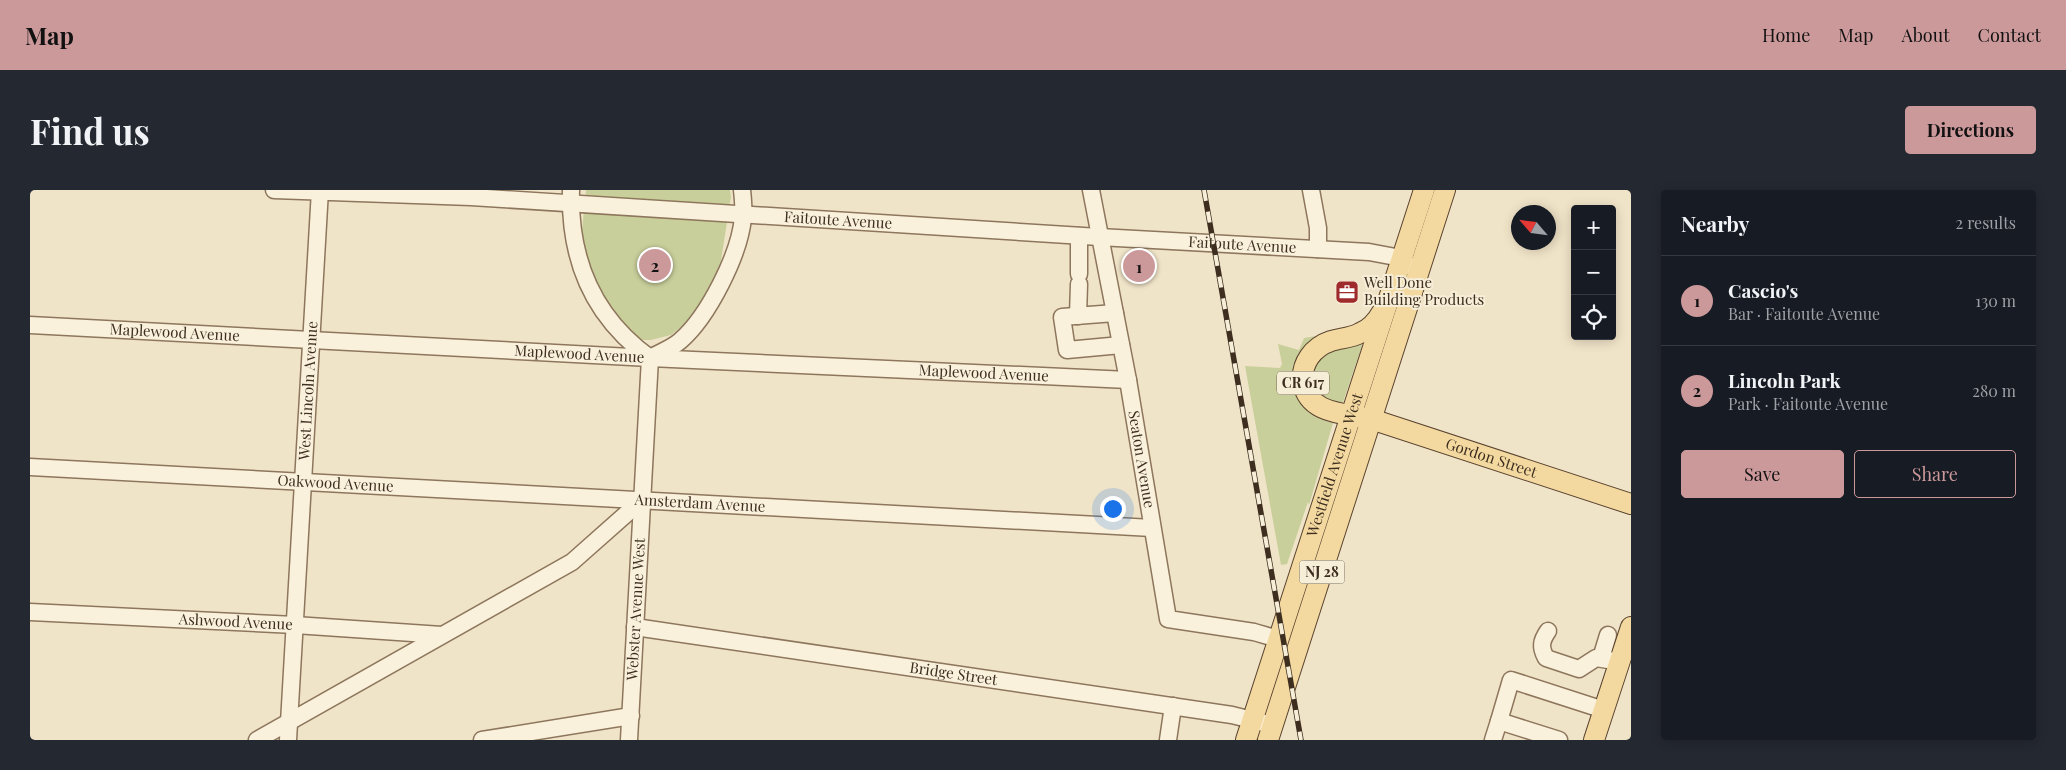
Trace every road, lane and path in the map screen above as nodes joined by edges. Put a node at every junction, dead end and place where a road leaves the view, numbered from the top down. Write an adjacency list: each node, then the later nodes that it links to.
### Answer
1 (274, 190): 7 (street, Faitoute Avenue)
2 (742, 190): 9 (street)
3 (1091, 190): 11 (street, Seaton Avenue)
4 (1311, 190): 12 (street)
5 (1424, 190): 13 (main road, Westfield Avenue West / NJ 28)
6 (1445, 190): 14 (main road, Westfield Avenue West / NJ 28)
7 (320, 191): 8 (street, Faitoute Avenue); 19 (street, West Lincoln Avenue)
8 (571, 197): 9 (street, Faitoute Avenue); 21 (street)
9 (743, 214): 10 (street, Faitoute Avenue); 21 (street)
10 (1079, 236): 11 (street, Faitoute Avenue); 17 (street)
11 (1099, 237): 12 (street, Faitoute Avenue); 16 (street, Seaton Avenue)
12 (1318, 249): 13 (street, Faitoute Avenue)
13 (1402, 258): 14 (street); 15 (main road, Westfield Avenue West / NJ 28)
14 (1416, 281): 24 (main road, Westfield Avenue West / NJ 28)
15 (1386, 307): 23 (main road, Westfield Avenue West / NJ 28); 23 (main road, CR 617)
16 (1114, 314): 17 (street); 20 (street, Seaton Avenue)
17 (1078, 316): 20 (street)
18 (30, 325): 19 (street, Maplewood Avenue)
19 (312, 339): 21 (street, Maplewood Avenue); 26 (street, West Lincoln Avenue)
20 (1121, 345): 22 (street, Seaton Avenue)
21 (650, 358): 22 (street, Maplewood Avenue); 27 (street, Webster Avenue West)
22 (1128, 380): 29 (street, Seaton Avenue)
23 (1352, 415): 24 (main road, Gordon Street / CR 617); 37 (main road, Westfield Avenue West / NJ 28)
24 (1371, 420): 28 (main road, Gordon Street / CR 617); 45 (main road, Westfield Avenue West / NJ 28)
25 (30, 467): 26 (street, Oakwood Avenue)
26 (303, 481): 27 (street, Oakwood Avenue); 31 (street, West Lincoln Avenue)
27 (642, 500): 29 (street, Amsterdam Avenue); 33 (street, Webster Avenue West); 36 (street, Amsterdam Avenue)
28 (1631, 504)
29 (1152, 528): 37 (street, Seaton Avenue)
30 (30, 612): 31 (street, Ashwood Avenue)
31 (295, 625): 36 (street, Ashwood Avenue); 43 (street, West Lincoln Avenue)
32 (1631, 626): 38 (main road)
33 (635, 627): 39 (street, Bridge Street); 41 (street, Webster Avenue West)
34 (1548, 631): 38 (street)
35 (1608, 634): 38 (street)
36 (442, 635): 43 (street, Amsterdam Avenue)
37 (1278, 639): 42 (main road, Westfield Avenue West / NJ 28)
38 (1617, 662): 40 (main road)
39 (1173, 706): 42 (street, Bridge Street); 50 (street)
40 (1604, 710): 44 (street); 54 (main road)
41 (631, 716): 48 (street); 49 (street, Webster Avenue West)
42 (1252, 719): 45 (street, Bridge Street); 51 (main road, Westfield Avenue West / NJ 28)
43 (290, 721): 46 (street, Amsterdam Avenue); 47 (street, West Lincoln Avenue)
44 (1499, 721): 52 (street); 53 (street)
45 (1270, 733)
46 (257, 740)
47 (288, 740)
48 (482, 740)
49 (630, 740)
50 (1168, 740)
51 (1246, 740)
52 (1493, 740)
53 (1559, 740)
54 (1594, 740)

